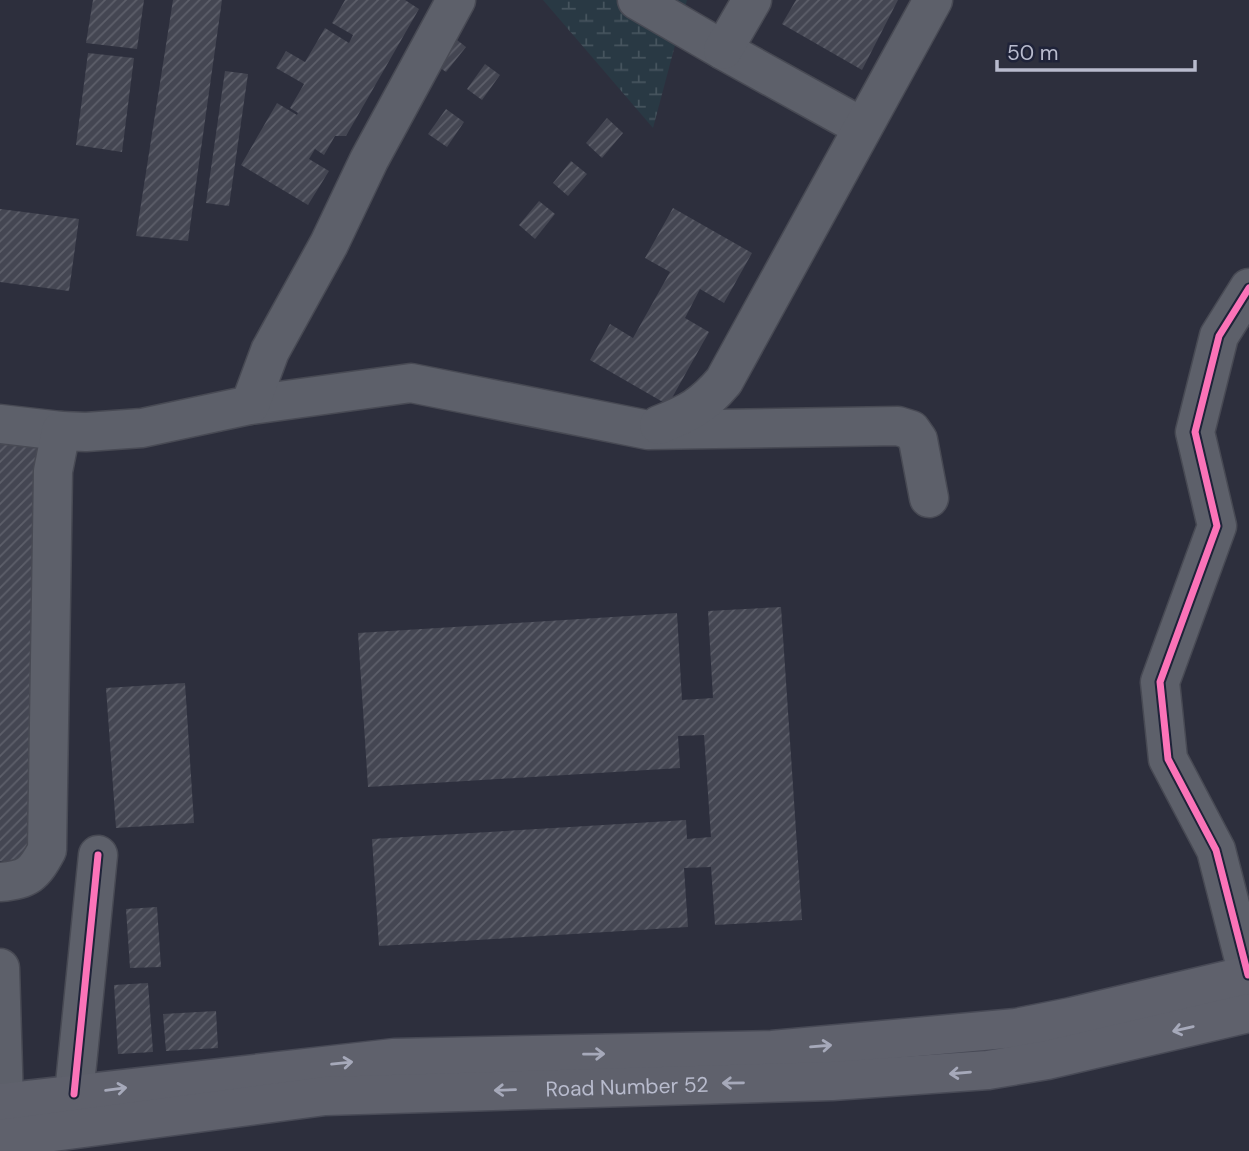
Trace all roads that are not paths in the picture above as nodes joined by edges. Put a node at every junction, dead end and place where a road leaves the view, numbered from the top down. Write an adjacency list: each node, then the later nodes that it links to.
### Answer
1 (456, 0): 8 (street)
2 (637, 0): 5 (street)
3 (752, 0): 5 (street)
4 (933, 0): 6 (street)
5 (723, 50): 6 (street)
6 (863, 127): 11 (street)
7 (1249, 288): 16 (street)
8 (250, 405): 10 (street); 11 (street)
9 (0, 424): 10 (street)
10 (61, 430): 14 (street)
11 (648, 430): 12 (street)
12 (929, 498)
13 (99, 855): 18 (street)
14 (0, 882)
15 (0, 968): 19 (street)
16 (1249, 975): 18 (main road, Road Number 52, one-way to 16)
17 (1249, 1013): 19 (main road, Road Number 52, one-way to 19)
18 (74, 1094): 19 (main road, Road Number 52)
19 (1, 1115)

